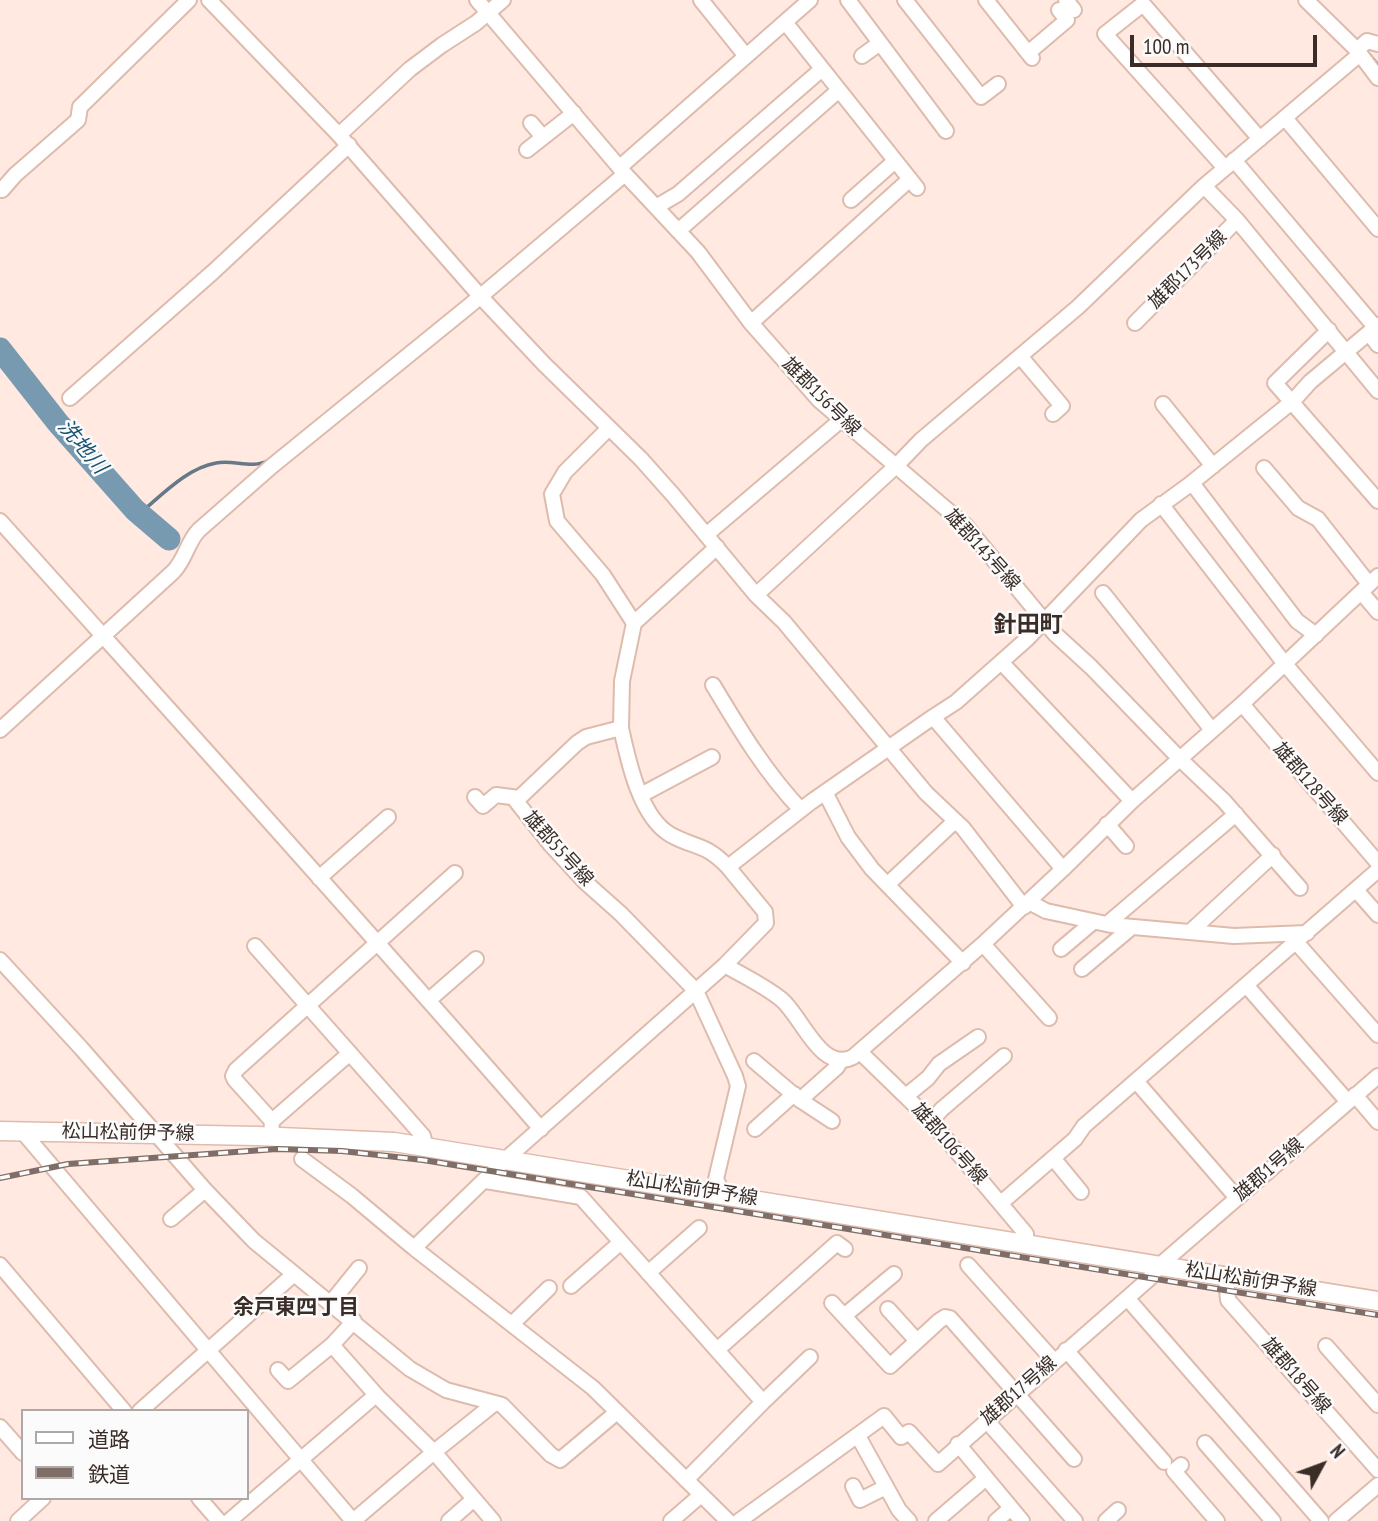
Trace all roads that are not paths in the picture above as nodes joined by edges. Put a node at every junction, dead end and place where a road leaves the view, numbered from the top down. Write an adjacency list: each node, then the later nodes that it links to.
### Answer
1 (189, 0): 35 (street)
2 (477, 0): 12 (street, 雄郡156号線)
3 (503, 0): 12 (street)
4 (701, 0): 17 (street)
5 (810, 0): 13 (street)
6 (848, 0): 14 (street)
7 (905, 0): 21 (street)
8 (986, 0): 11 (street)
9 (212, 1): 29 (street)
10 (1312, 2): 16 (street)
11 (1067, 5)
12 (488, 13): 23 (street, 雄郡156号線); 29 (street)
13 (785, 22): 17 (street); 19 (street)
14 (880, 43): 18 (street); 26 (street)
15 (1378, 44): 16 (street)
16 (1359, 52): 20 (street); 24 (street)
17 (746, 56): 33 (street)
18 (862, 56)
19 (822, 69): 22 (street); 37 (street)
20 (1378, 78)
21 (998, 84)
22 (839, 90): 31 (street); 40 (street)
23 (574, 113): 27 (street); 33 (street, 雄郡156号線)
24 (1286, 118): 28 (street); 39 (street)
25 (531, 123): 27 (street)
26 (946, 131)
27 (543, 137): 30 (street)
28 (1260, 139): 32 (street); 32 (street)
29 (344, 140): 41 (street); 50 (street)
30 (527, 150)
31 (895, 161): 36 (street); 42 (street)
32 (1230, 164): 34 (street); 44 (street)
33 (622, 170): 37 (street, 雄郡156号線); 41 (street)
34 (1204, 186): 38 (street, 雄郡173号線); 48 (street)
35 (1, 190)
36 (851, 200)
37 (656, 207): 40 (street, 雄郡156号線)
38 (1237, 220): 43 (street, 雄郡173号線); 45 (street)
39 (1378, 229)
40 (678, 231): 42 (street, 雄郡156号線)
41 (480, 296): 55 (street); 71 (street)
42 (751, 323): 54 (street, 雄郡156号線)
43 (1135, 323)
44 (1374, 328): 46 (street); 47 (street)
45 (1329, 330): 47 (street); 51 (street)
46 (1378, 345)
47 (1348, 352): 49 (street); 51 (street)
48 (1020, 356): 53 (street); 56 (street)
49 (1378, 391)
50 (70, 398)
51 (1293, 401): 57 (street); 60 (street)
52 (1163, 404): 57 (street)
53 (1053, 414)
54 (841, 420): 56 (street, 雄郡156号線); 63 (street)
55 (608, 429): 63 (street); 70 (street)
56 (895, 466): 67 (street); 69 (street, 雄郡143号線)
57 (1213, 466): 59 (street)
58 (1264, 468): 65 (street)
59 (1192, 483): 61 (street); 72 (street)
60 (1378, 501)
61 (1161, 504): 69 (street); 74 (street)
62 (0, 521): 71 (street)
63 (706, 535): 64 (street)
64 (717, 548): 67 (street); 70 (street)
65 (1369, 584): 68 (street); 72 (street)
66 (1102, 593): 80 (street)
67 (756, 594): 81 (street)
68 (1378, 612)
69 (1045, 622): 73 (street); 83 (street, 雄郡143号線)
70 (634, 624): 78 (street)
71 (102, 635): 79 (street); 102 (street)
72 (1315, 635): 74 (street)
73 (1002, 663): 77 (street); 89 (street)
74 (1285, 664): 76 (street); 84 (street)
75 (713, 685): 90 (street)
76 (1242, 704): 80 (street); 97 (street, 雄郡128号線)
77 (933, 717): 81 (street); 99 (street)
78 (621, 728): 86 (street); 88 (street, 雄郡55号線)
79 (0, 730)
80 (1212, 730): 83 (street)
81 (889, 749): 85 (street); 93 (street)
82 (712, 757): 86 (street)
83 (1180, 759): 89 (street); 91 (street, 雄郡143号線)
84 (1378, 773)
85 (825, 792): 90 (street); 103 (street)
86 (641, 795): 98 (street)
87 (474, 797): 88 (street)
88 (519, 798): 122 (street, 雄郡55号線)
89 (1132, 801): 94 (street)
90 (801, 810): 98 (street)
91 (1236, 814): 96 (street, 雄郡143号線); 108 (street)
92 (388, 817): 102 (street)
93 (955, 821): 103 (street); 106 (street)
94 (1107, 824): 95 (street); 99 (street)
95 (1126, 846)
96 (1273, 855): 104 (street, 雄郡143号線); 110 (street)
97 (1378, 863)
98 (728, 867): 118 (street)
99 (1063, 869): 106 (street)
100 (1378, 870): 105 (street)
101 (455, 873): 112 (street)
102 (319, 878): 112 (street)
103 (888, 884): 117 (street)
104 (1300, 888)
105 (1356, 890): 107 (street); 111 (street)
106 (1026, 904): 108 (street); 113 (street)
107 (1378, 915)
108 (1100, 923): 109 (street); 115 (street)
109 (1132, 927): 110 (street); 120 (street)
110 (1190, 932): 111 (street)
111 (1302, 937): 121 (street); 126 (street)
112 (378, 942): 123 (street); 124 (street)
113 (983, 944): 117 (street); 125 (street)
114 (255, 946): 124 (street)
115 (1062, 949)
116 (476, 960): 123 (street)
117 (963, 963): 128 (street)
118 (725, 965): 122 (street); 132 (street)
119 (3, 969): 146 (street)
120 (1082, 969)
121 (1246, 985): 134 (street); 137 (street)
122 (696, 991): 142 (street); 154 (street, 雄郡55号線)
123 (429, 1000): 142 (street)
124 (307, 1006): 129 (street); 141 (street)
125 (1049, 1018)
126 (1378, 1035)
127 (978, 1037): 135 (street)
128 (860, 1052): 132 (street); 135 (street, 雄郡106号線)
129 (350, 1053): 141 (street); 147 (street)
130 (1004, 1056): 139 (street)
131 (754, 1061): 136 (street)
132 (840, 1062): 136 (street)
133 (1378, 1076): 137 (street, 雄郡1号線)
134 (1136, 1081): 148 (street); 155 (street)
135 (906, 1096): 139 (street, 雄郡106号線)
136 (797, 1097): 138 (street); 143 (street)
137 (1351, 1099): 140 (street); 155 (street, 雄郡1号線)
138 (832, 1121)
139 (931, 1121): 156 (street, 雄郡106号線)
140 (1378, 1122)
141 (272, 1129): 146 (main road, 松山松前伊予線); 147 (main road, 松山松前伊予線)
142 (541, 1129): 150 (street)
143 (755, 1129)
144 (0, 1131): 145 (main road, 松山松前伊予線)
145 (22, 1131): 146 (main road, 松山松前伊予線); 184 (street)
146 (154, 1134): 152 (street)
147 (426, 1147): 150 (main road, 松山松前伊予線)
148 (1053, 1158): 153 (street); 156 (street)
149 (302, 1159): 161 (street)
150 (506, 1159): 151 (street); 154 (main road, 松山松前伊予線)
151 (486, 1181): 159 (street); 161 (street)
152 (205, 1190): 157 (street); 168 (street)
153 (1081, 1192)
154 (723, 1194): 160 (main road, 松山松前伊予線)
155 (1237, 1198): 165 (street, 雄郡1号線)
156 (1001, 1203): 160 (street, 雄郡106号線)
157 (171, 1219)
158 (699, 1228): 167 (street)
159 (621, 1242): 167 (street); 171 (street)
160 (1026, 1243): 165 (main road, 松山松前伊予線)
161 (414, 1248): 180 (street)
162 (845, 1250): 185 (street)
163 (0, 1265): 195 (street)
164 (968, 1265): 188 (street)
165 (1160, 1265): 170 (main road, 松山松前伊予線); 173 (street, 雄郡17号線)
166 (359, 1268): 176 (street)
167 (648, 1273): 185 (street)
168 (294, 1275): 176 (street); 184 (street)
169 (886, 1276): 178 (street)
170 (1226, 1277): 174 (main road, 松山松前伊予線); 209 (street, 雄郡18号線)
171 (571, 1286)
172 (548, 1288): 180 (street)
173 (1127, 1298): 186 (street, 雄郡17号線); 238 (street)
174 (1378, 1301)
175 (832, 1303): 178 (street)
176 (330, 1304): 179 (street)
177 (888, 1309): 181 (street)
178 (844, 1316): 181 (street)
179 (354, 1321): 182 (street); 193 (street)
180 (512, 1324): 197 (street)
181 (917, 1341): 190 (street)
182 (332, 1345): 189 (street); 191 (street)
183 (1326, 1346): 194 (street)
184 (206, 1350): 196 (street); 206 (street)
185 (717, 1350): 192 (street)
186 (1066, 1350): 188 (street, 雄郡17号線); 207 (street)
187 (810, 1357): 192 (street)
188 (1054, 1361): 190 (street, 雄郡17号線)
189 (278, 1370)
190 (1017, 1393): 198 (street, 雄郡17号線); 205 (street)
191 (376, 1395): 204 (street); 206 (street)
192 (763, 1402): 211 (street)
193 (495, 1403): 197 (street); 204 (street)
194 (1378, 1405)
195 (122, 1409)
196 (142, 1409)
197 (617, 1412): 211 (street)
198 (986, 1420): 202 (street, 雄郡17号線); 234 (street)
199 (0, 1427): 203 (street)
200 (858, 1436): 202 (street, 雄郡17号線); 214 (street); 229 (street)
201 (1205, 1443): 237 (street)
202 (958, 1444): 210 (street)
203 (21, 1451)
204 (434, 1451): 216 (street); 224 (street)
205 (1074, 1458)
206 (300, 1459): 223 (street); 224 (street)
207 (1164, 1462)
208 (1181, 1465): 236 (street)
209 (1378, 1470)
210 (986, 1478): 219 (street); 231 (street)
211 (686, 1480): 215 (street)
212 (1378, 1485): 239 (street)
213 (853, 1486): 214 (street)
214 (886, 1487): 230 (street)
215 (701, 1495): 227 (street); 228 (street)
216 (474, 1499): 225 (street); 226 (street)
217 (41, 1500): 221 (street)
218 (202, 1500): 222 (street)
219 (1011, 1508): 232 (street); 233 (street)
220 (1118, 1510): 235 (street)
221 (18, 1521)
222 (219, 1521)
223 (229, 1521)
224 (353, 1521)
225 (449, 1521)
226 (493, 1521)
227 (671, 1521)
228 (728, 1521)
229 (740, 1521)
230 (909, 1521)
231 (936, 1521)
232 (996, 1521)
233 (1022, 1521)
234 (1075, 1521)
235 (1106, 1521)
236 (1217, 1521)
237 (1273, 1521)
238 (1321, 1521)
239 (1336, 1521)

